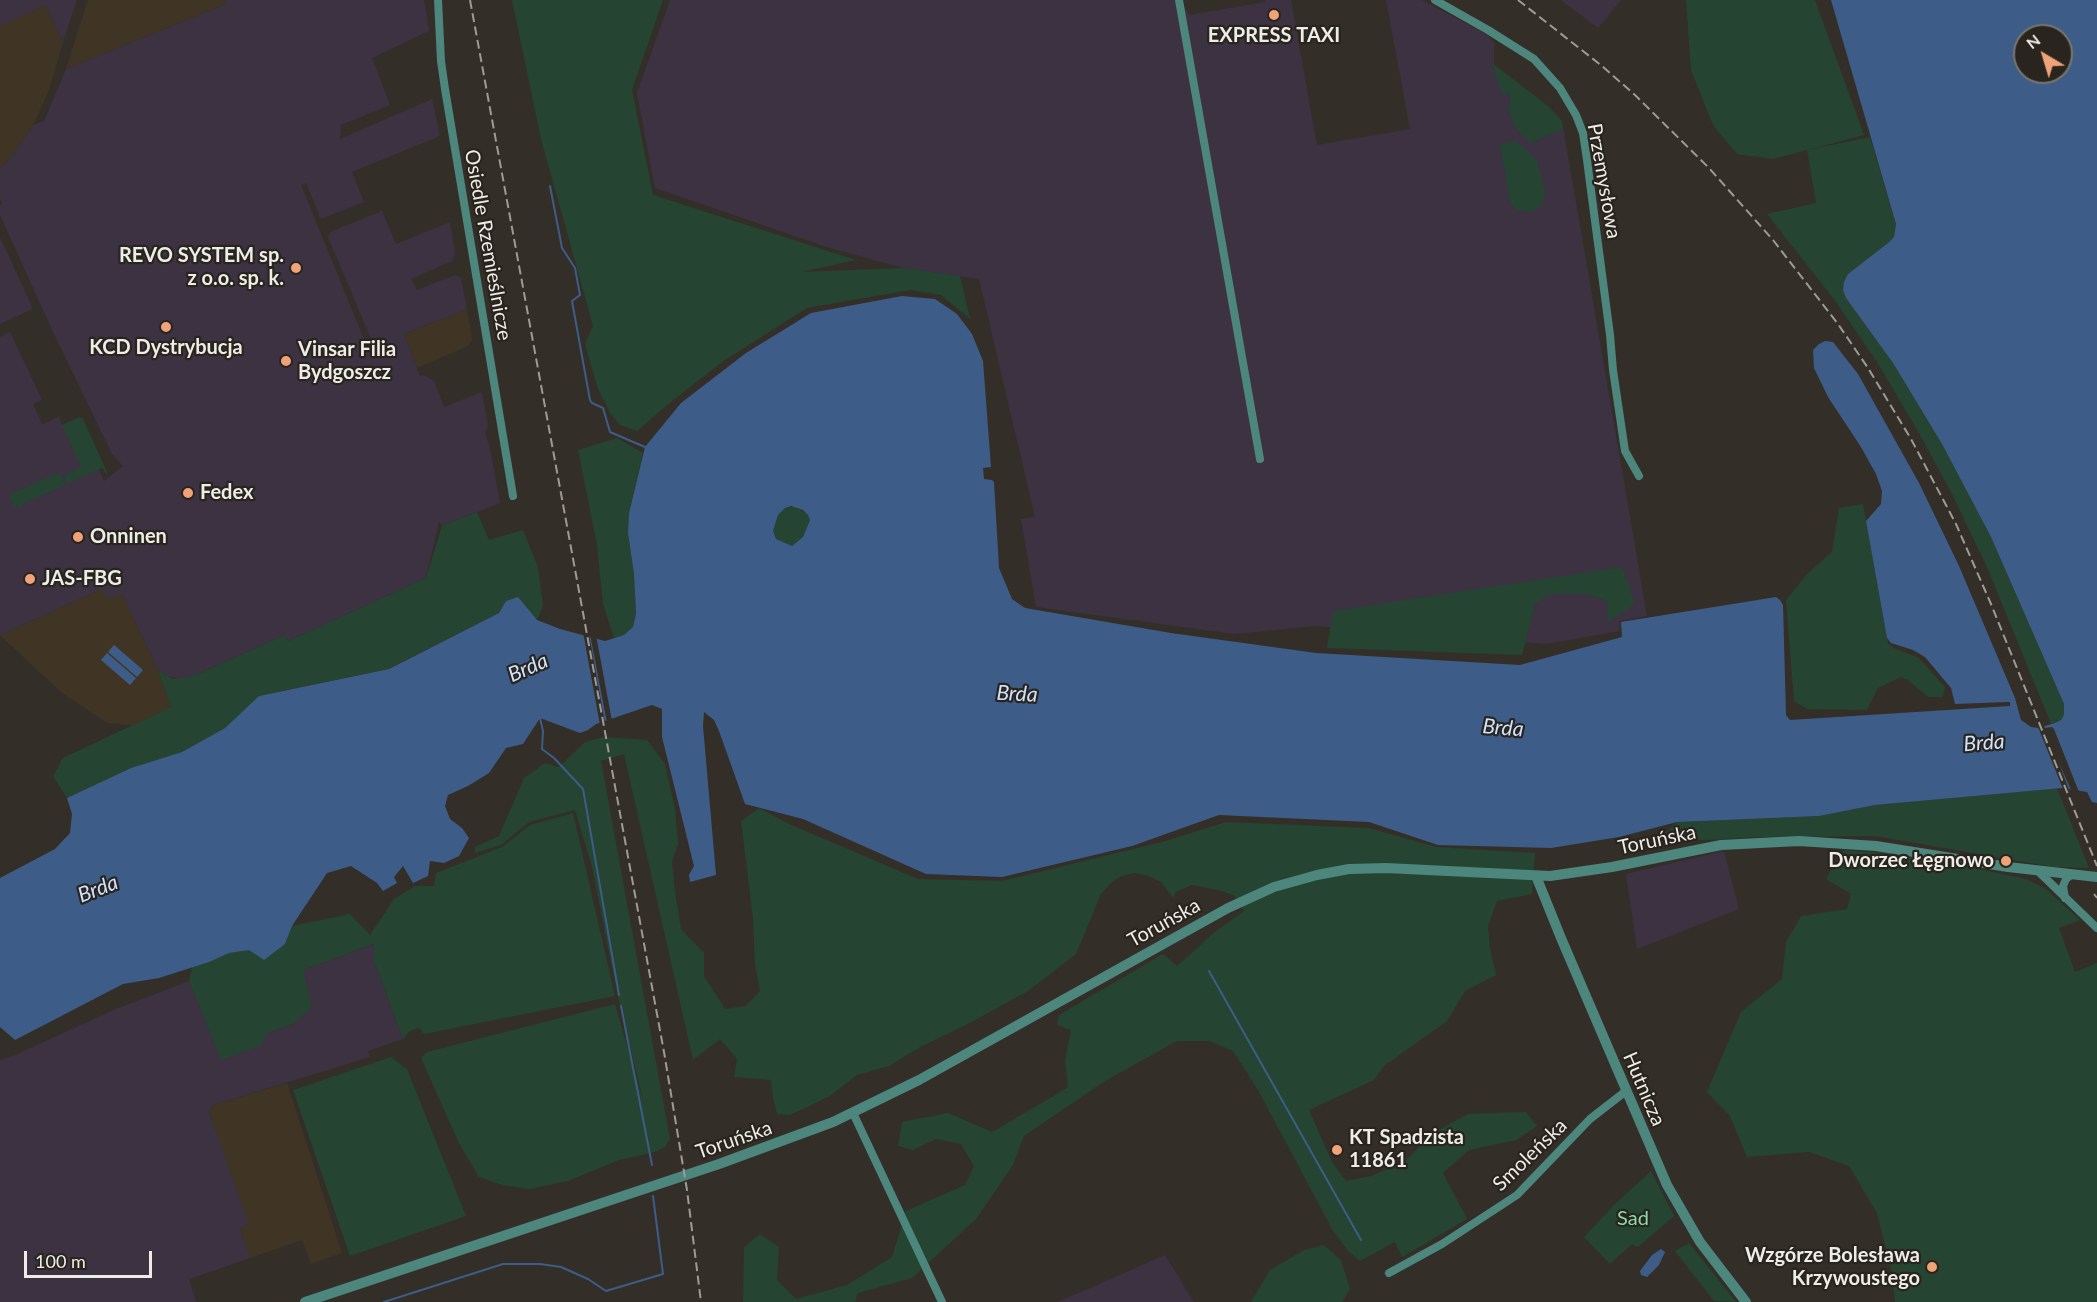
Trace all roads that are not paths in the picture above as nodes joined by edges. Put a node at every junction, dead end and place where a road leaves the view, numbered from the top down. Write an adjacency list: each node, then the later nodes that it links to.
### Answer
1 (438, 0): 6 (street, Osiedle Rzemieślnicze)
2 (1179, 0): 4 (street)
3 (1435, 0): 5 (street, Przemysłowa)
4 (1260, 459)
5 (1639, 476)
6 (513, 496)
7 (2039, 872): 8 (street, Toruńska); 9 (street, Toruńska); 11 (street)
8 (2072, 875): 10 (street, Toruńska); 11 (street)
9 (1536, 876): 13 (street, Hutnicza); 14 (street, Toruńska)
10 (2097, 877)
11 (2065, 898): 12 (street)
12 (2097, 928)
13 (1626, 1091): 15 (street, Smoleńska); 18 (street, Hutnicza)
14 (852, 1113): 16 (street, Toruńska); 17 (street)
15 (1389, 1273)
16 (305, 1302)
17 (942, 1302)
18 (1746, 1302)

